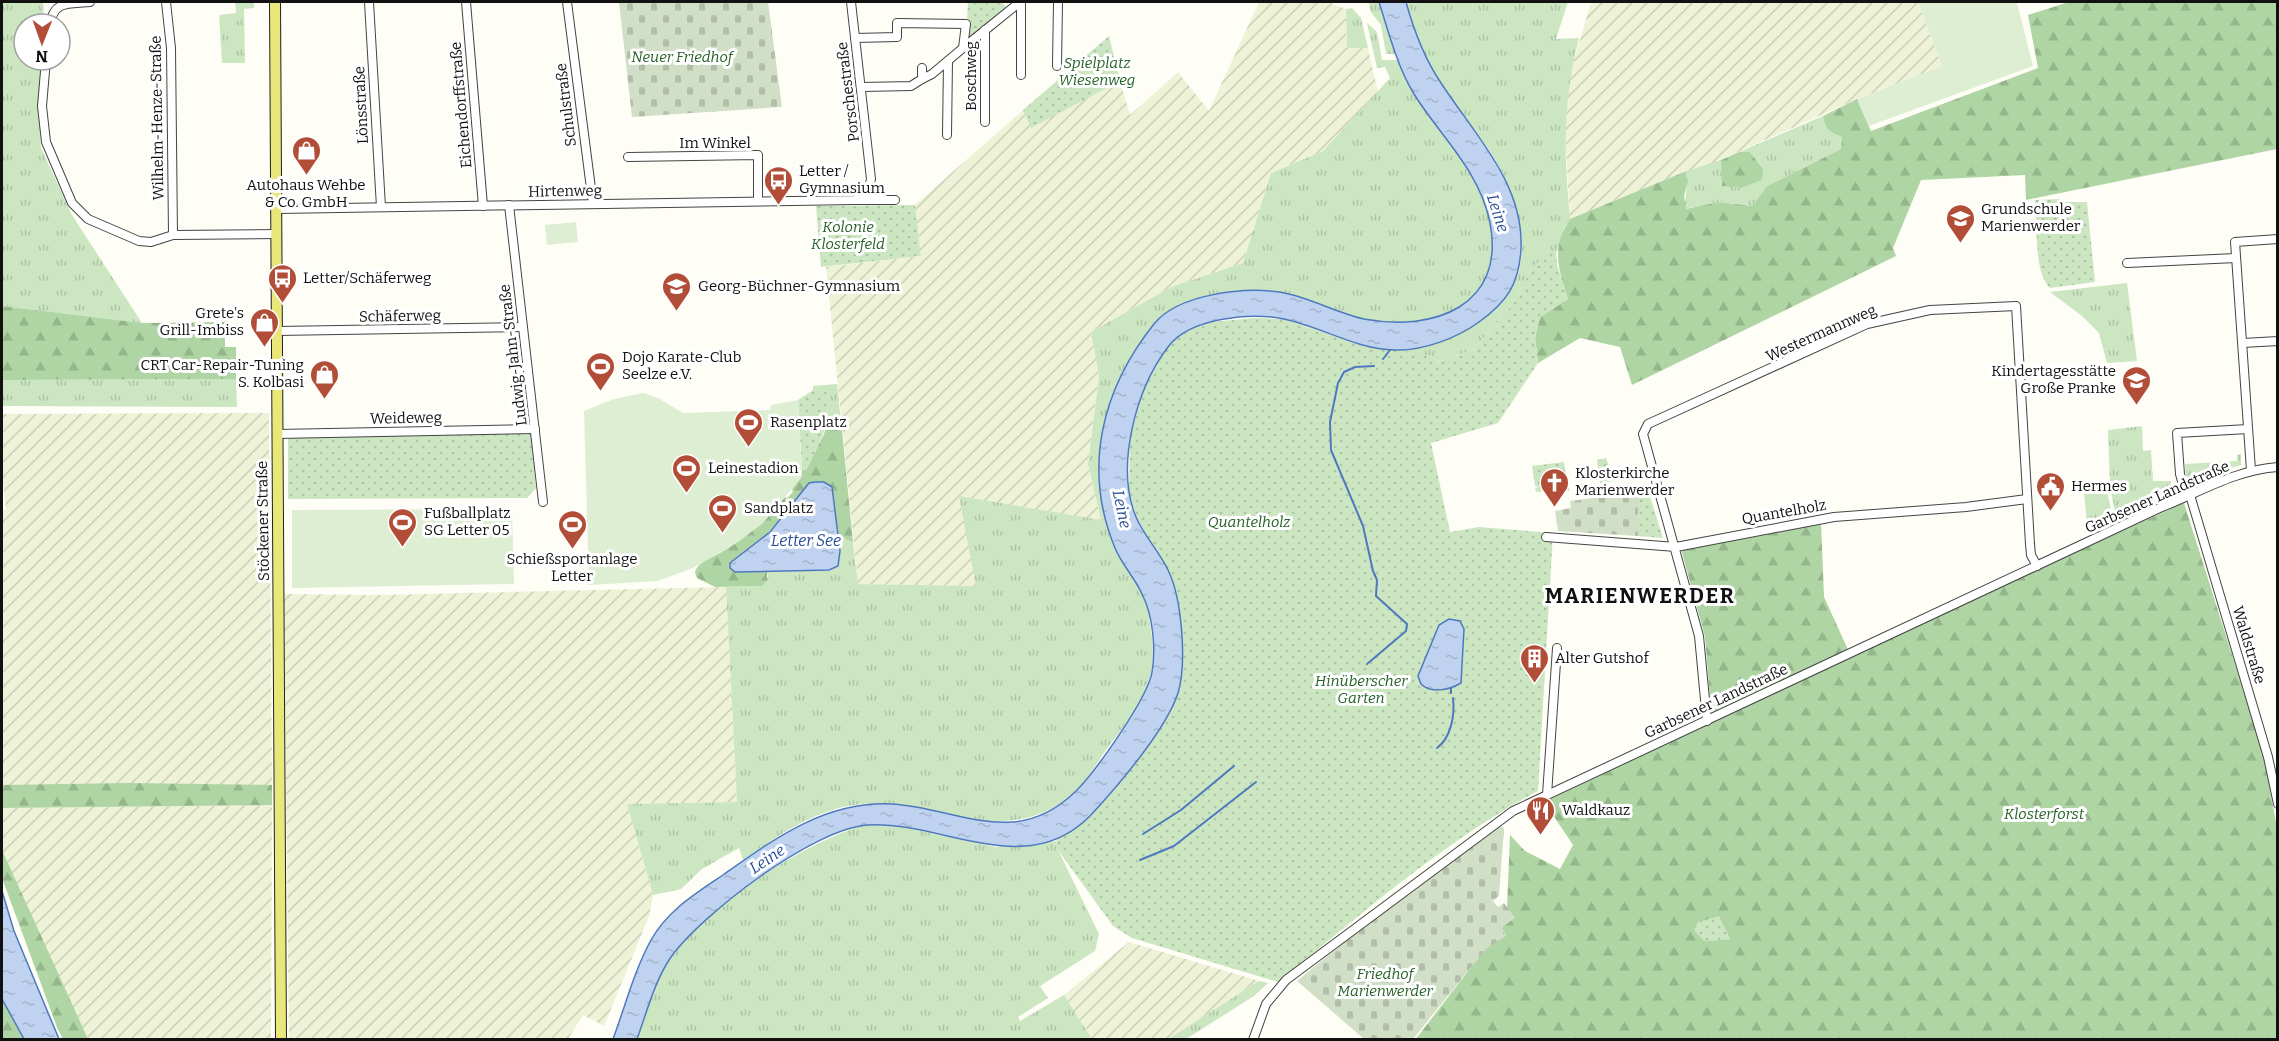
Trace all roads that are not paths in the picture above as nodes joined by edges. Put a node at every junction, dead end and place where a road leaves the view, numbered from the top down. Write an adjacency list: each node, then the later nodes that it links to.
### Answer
1 (90, 2): 10 (street)
2 (166, 2): 33 (street, Wilhelm-Henze-Straße)
3 (275, 2): 31 (main road, Stöckener Straße)
4 (369, 2): 30 (street, Lönsstraße)
5 (466, 2): 28 (street, Eichendorffstraße)
6 (567, 2): 27 (street, Schulstraße)
7 (851, 2): 12 (street, Porschestraße)
8 (1020, 2): 11 (street, Boschweg); 18 (street, Boschweg)
9 (1058, 2): 15 (street)
10 (52, 12)
11 (985, 30): 13 (street, Boschweg); 21 (street, Boschweg)
12 (855, 38): 13 (street, Boschweg); 20 (street, Porschestraße)
13 (963, 48): 14 (street, Boschweg)
14 (948, 61): 19 (street, Boschweg); 22 (street, Boschweg)
15 (1057, 66)
16 (922, 68): 19 (street)
17 (45, 72): 33 (street)
18 (1022, 75)
19 (922, 79): 20 (street, Boschweg)
20 (862, 87): 25 (street, Porschestraße)
21 (985, 122)
22 (947, 135)
23 (628, 157): 24 (street, Im Winkel)
24 (758, 200): 25 (street, Hirtenweg); 27 (street, Hirtenweg)
25 (855, 200): 26 (street, Hirtenweg)
26 (895, 200)
27 (593, 204): 29 (street, Hirtenweg)
28 (483, 206): 29 (street, Hirtenweg); 30 (street, Hirtenweg)
29 (509, 206): 37 (street, Ludwig-Jahn-Straße)
30 (381, 207): 31 (street, Hirtenweg)
31 (276, 209): 32 (main road, Stöckener Straße)
32 (276, 234): 33 (street); 38 (main road, Stöckener Straße)
33 (173, 235)
34 (2277, 239): 35 (street)
35 (2236, 258): 36 (street); 40 (street)
36 (2127, 263)
37 (523, 327): 38 (street, Schäferweg); 41 (street, Ludwig-Jahn-Straße)
38 (277, 331): 43 (main road, Stöckener Straße)
39 (2277, 341): 40 (street)
40 (2243, 343): 42 (street)
41 (535, 429): 43 (street, Weideweg); 48 (street, Ludwig-Jahn-Straße)
42 (2248, 429): 45 (street); 46 (street, Waldstraße)
43 (277, 434): 57 (main road, Stöckener Straße)
44 (2277, 467): 45 (street, Garbsener Landstraße)
45 (2251, 470): 46 (street, Garbsener Landstraße)
46 (2188, 496): 51 (street, Garbsener Landstraße); 54 (street, Waldstraße)
47 (2027, 499): 50 (street, Quantelholz); 50 (street, Westermannweg); 51 (street, Westermannweg)
48 (543, 502)
49 (1546, 537): 50 (street, Quantelholz)
50 (1676, 547): 53 (street)
51 (2037, 566): 53 (street, Garbsener Landstraße)
52 (1557, 648): 55 (street)
53 (1707, 721): 55 (street, Garbsener Landstraße)
54 (2273, 757): 56 (street, Waldstraße)
55 (1547, 795): 58 (street, Garbsener Landstraße)
56 (2277, 804)
57 (280, 1040)
58 (1252, 1040)

